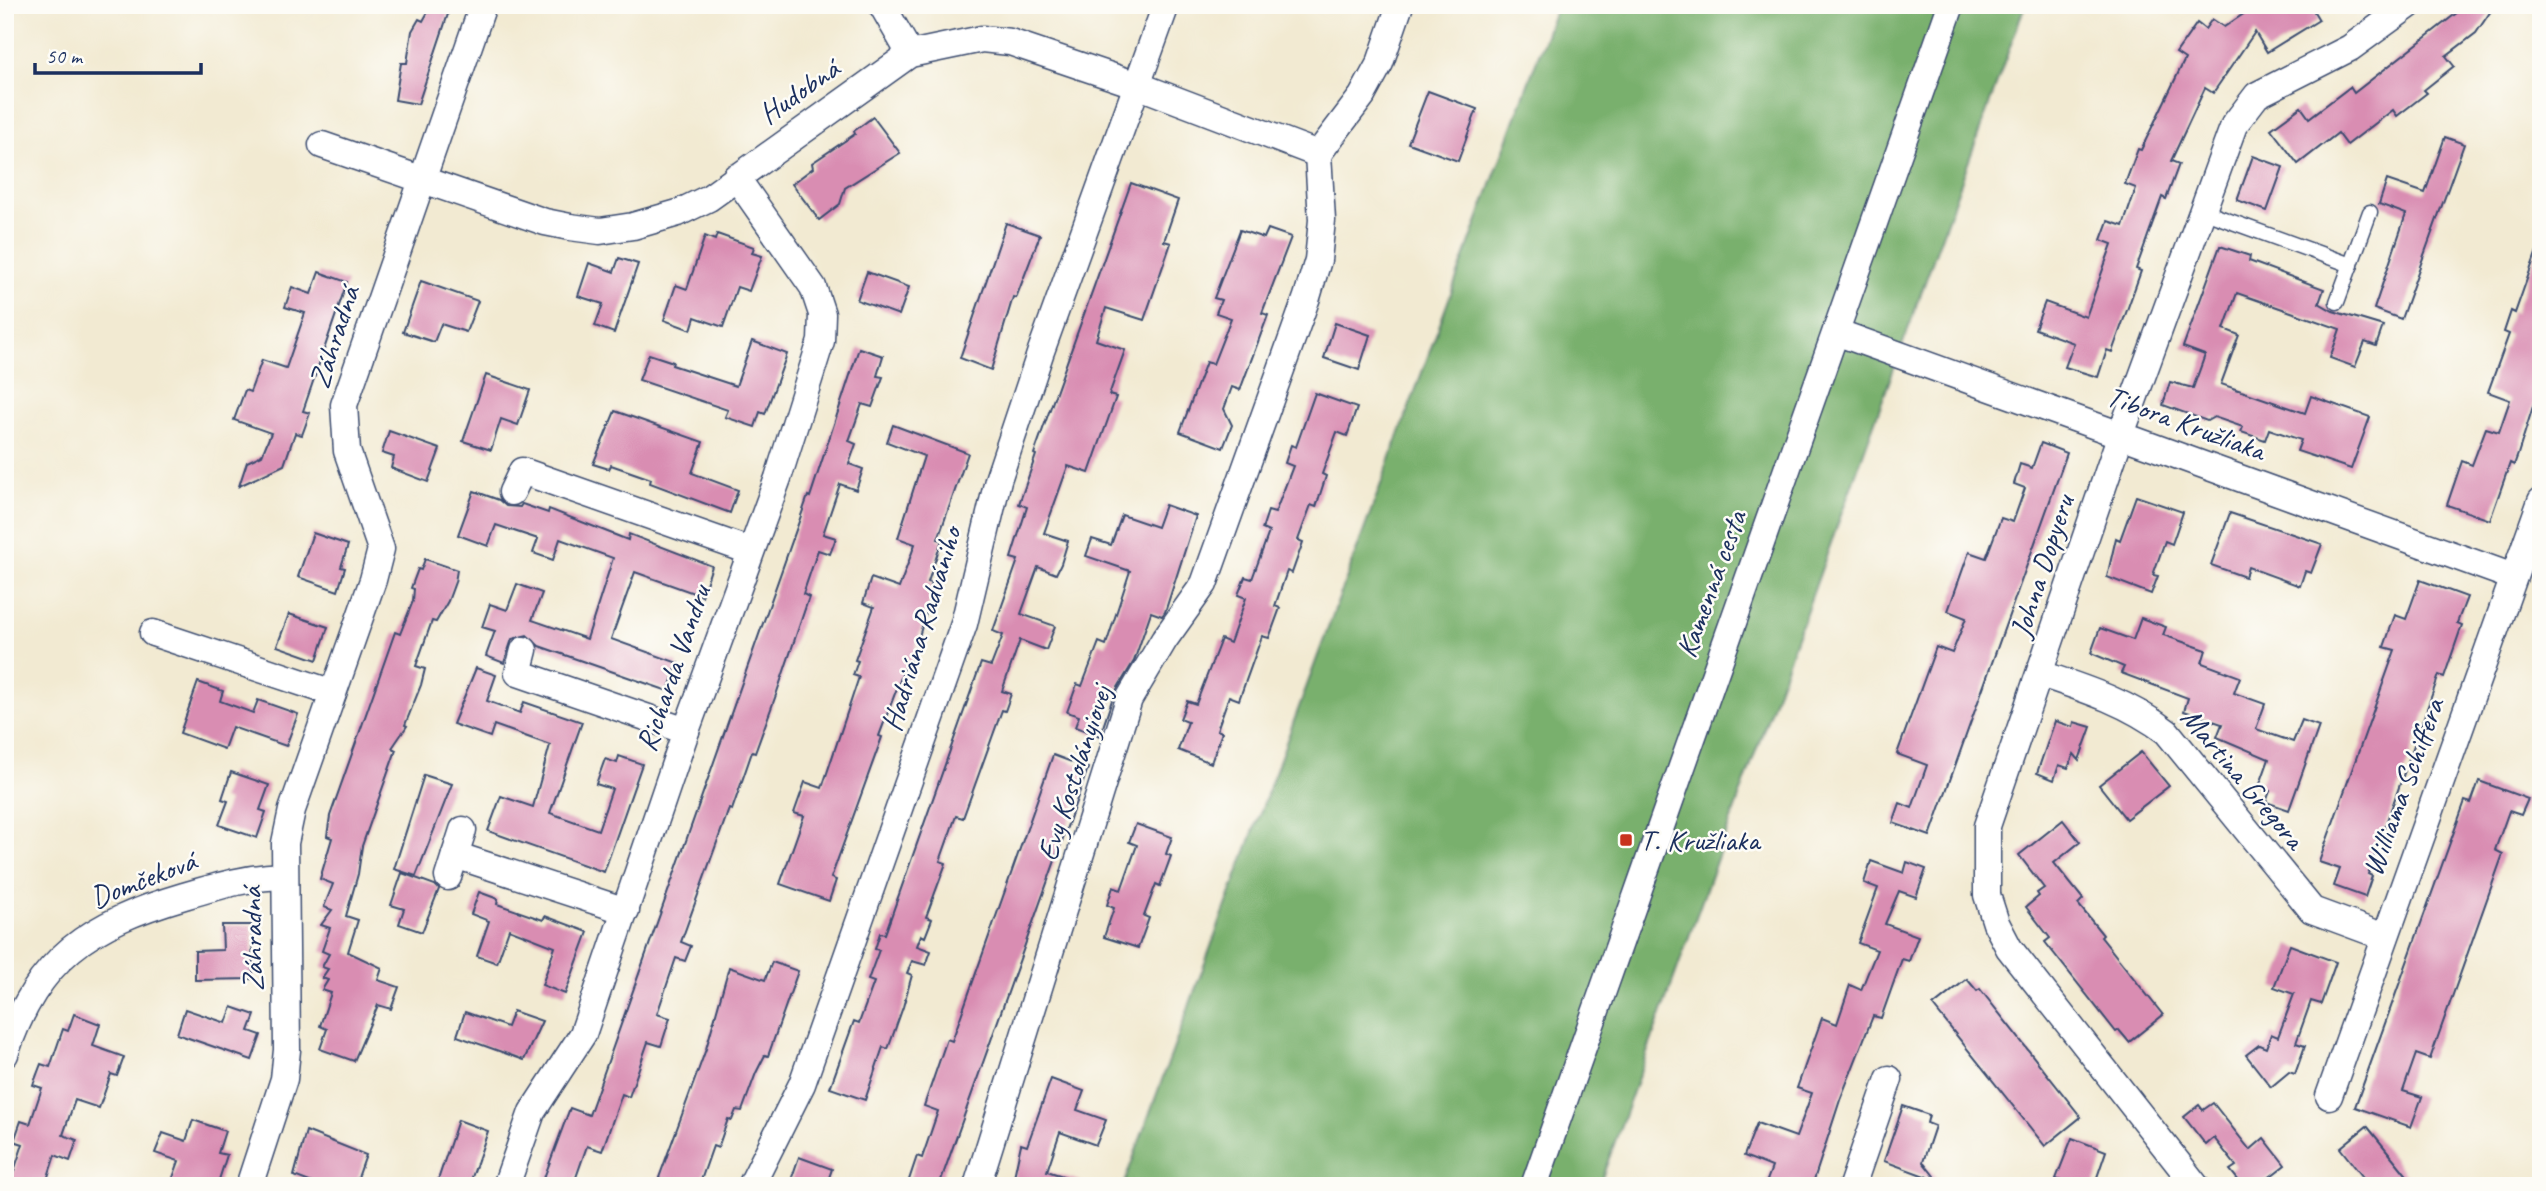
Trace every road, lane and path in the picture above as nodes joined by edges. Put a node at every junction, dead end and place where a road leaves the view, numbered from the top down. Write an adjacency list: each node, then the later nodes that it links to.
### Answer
1 (483, 5): 12 (street, Záhradná)
2 (882, 5): 7 (street)
3 (1166, 5): 8 (street, Hadriána Radvániho)
4 (1400, 5): 10 (street)
5 (1951, 5): 17 (street, Kamenná cesta)
6 (2409, 5): 13 (street, Johna Dopyeru)
7 (910, 54): 8 (street, Hudobná); 11 (street, Hudobná)
8 (1137, 85): 10 (street, Hudobná); 37 (street, Hadriána Radvániho)
9 (322, 145): 12 (street, Hudobná)
10 (1318, 154): 38 (street, Evy Kostolányiovej)
11 (736, 177): 12 (street, Hudobná); 21 (street, Richarda Vandru)
12 (422, 179): 26 (street, Záhradná)
13 (2202, 211): 15 (lane); 18 (street, Johna Dopyeru)
14 (2370, 212): 15 (lane)
15 (2351, 265): 16 (lane)
16 (2337, 302)
17 (1836, 332): 18 (street, Tibora Kružliaka); 39 (street, Kamenná cesta)
18 (2121, 434): 22 (street, Tibora Kružliaka); 25 (street, Johna Dopyeru)
19 (521, 471): 21 (street)
20 (2541, 501): 22 (street, Williama Schiffera)
21 (750, 551): 27 (street, Richarda Vandru)
22 (2514, 577): 31 (street, Williama Schiffera)
23 (153, 632): 26 (street)
24 (517, 673): 27 (street)
25 (2041, 674): 31 (street, Martina Gregora); 41 (street, Johna Dopyeru)
26 (333, 693): 29 (street, Záhradná)
27 (685, 732): 30 (street, Richarda Vandru)
28 (455, 854): 30 (street)
29 (284, 876): 32 (street, Domčeková); 35 (street, Záhradná)
30 (626, 911): 36 (street, Richarda Vandru)
31 (2385, 937): 34 (street, Williama Schiffera)
32 (5, 1054)
33 (1889, 1079): 40 (street)
34 (2329, 1096)
35 (249, 1186)
36 (506, 1186)
37 (751, 1186)
38 (977, 1186)
39 (1534, 1186)
40 (1852, 1186)
41 (2196, 1186)

